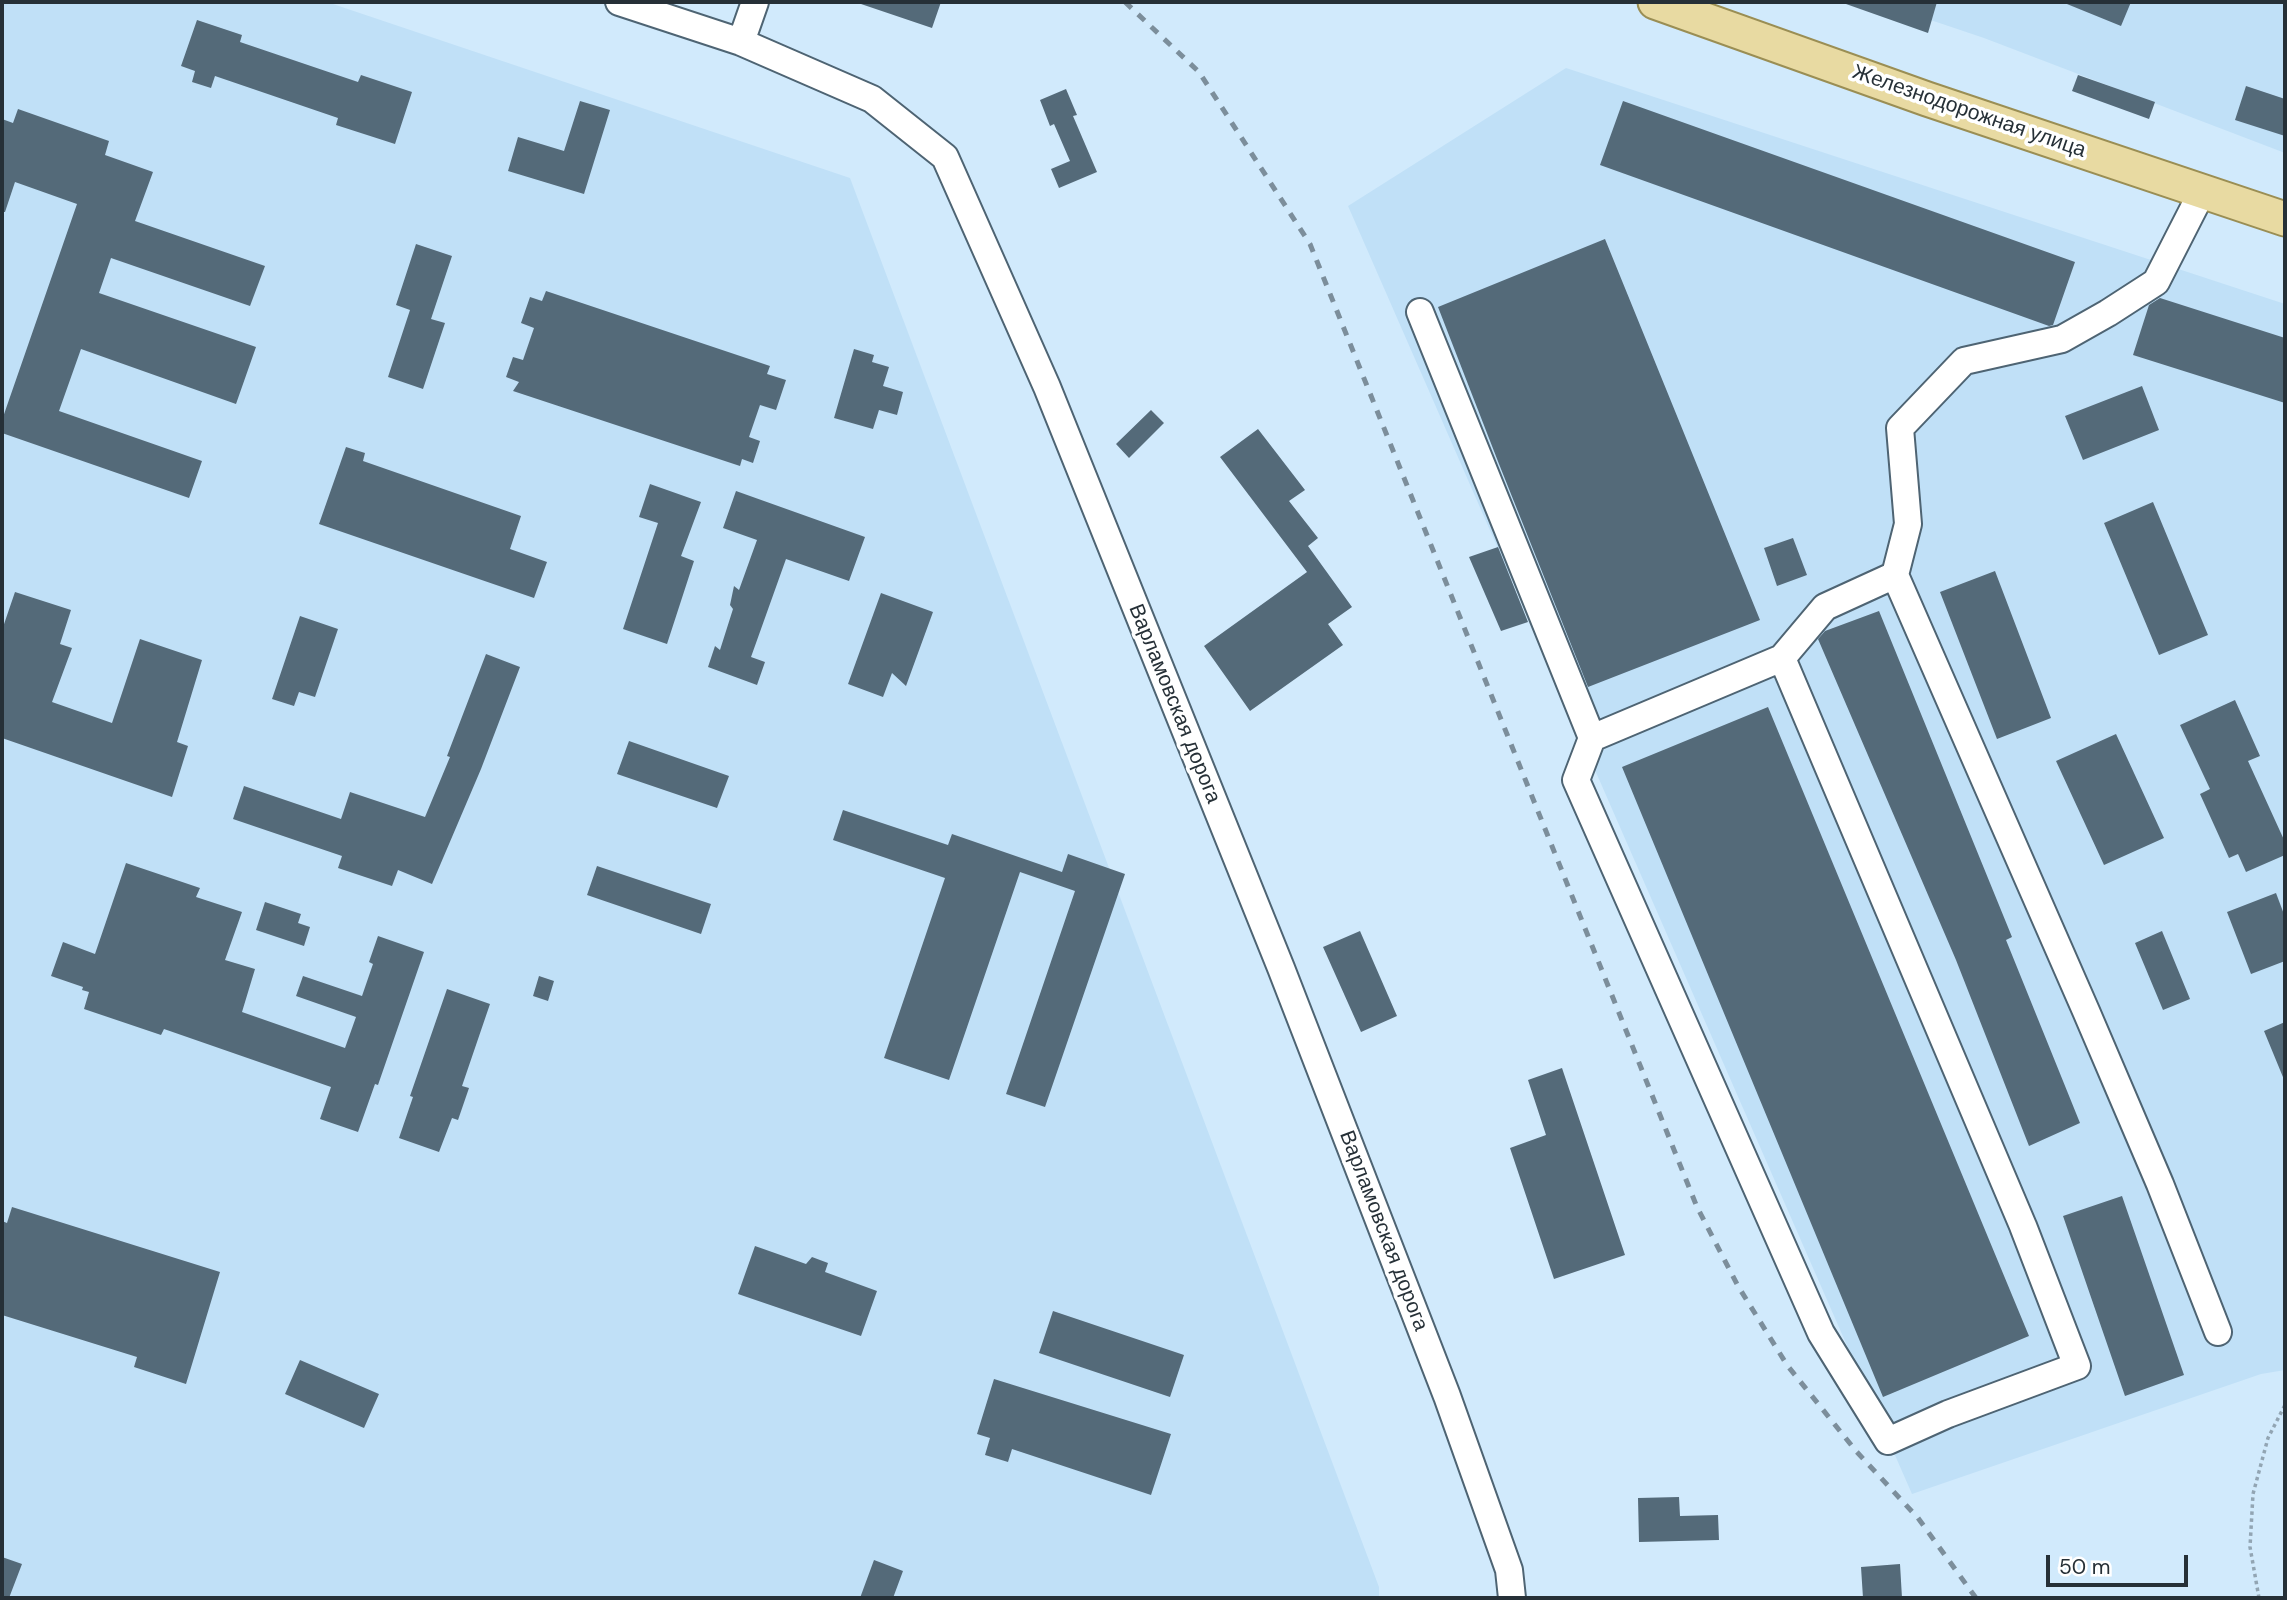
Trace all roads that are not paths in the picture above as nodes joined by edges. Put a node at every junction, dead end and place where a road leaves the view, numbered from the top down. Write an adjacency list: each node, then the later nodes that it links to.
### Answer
1 (619, 2): 4 (street, Варламовская дорога)
2 (755, 2): 4 (street)
3 (1655, 2): 5 (main road, Железнодорожная улица)
4 (741, 43): 12 (street, Варламовская дорога)
5 (2202, 192): 6 (main road, Железнодорожная улица); 8 (street)
6 (2285, 219)
7 (1420, 312): 10 (street)
8 (1895, 575): 9 (street); 11 (street)
9 (1782, 658): 10 (street); 10 (street)
10 (1592, 738)
11 (2218, 1332)
12 (1513, 1598)

